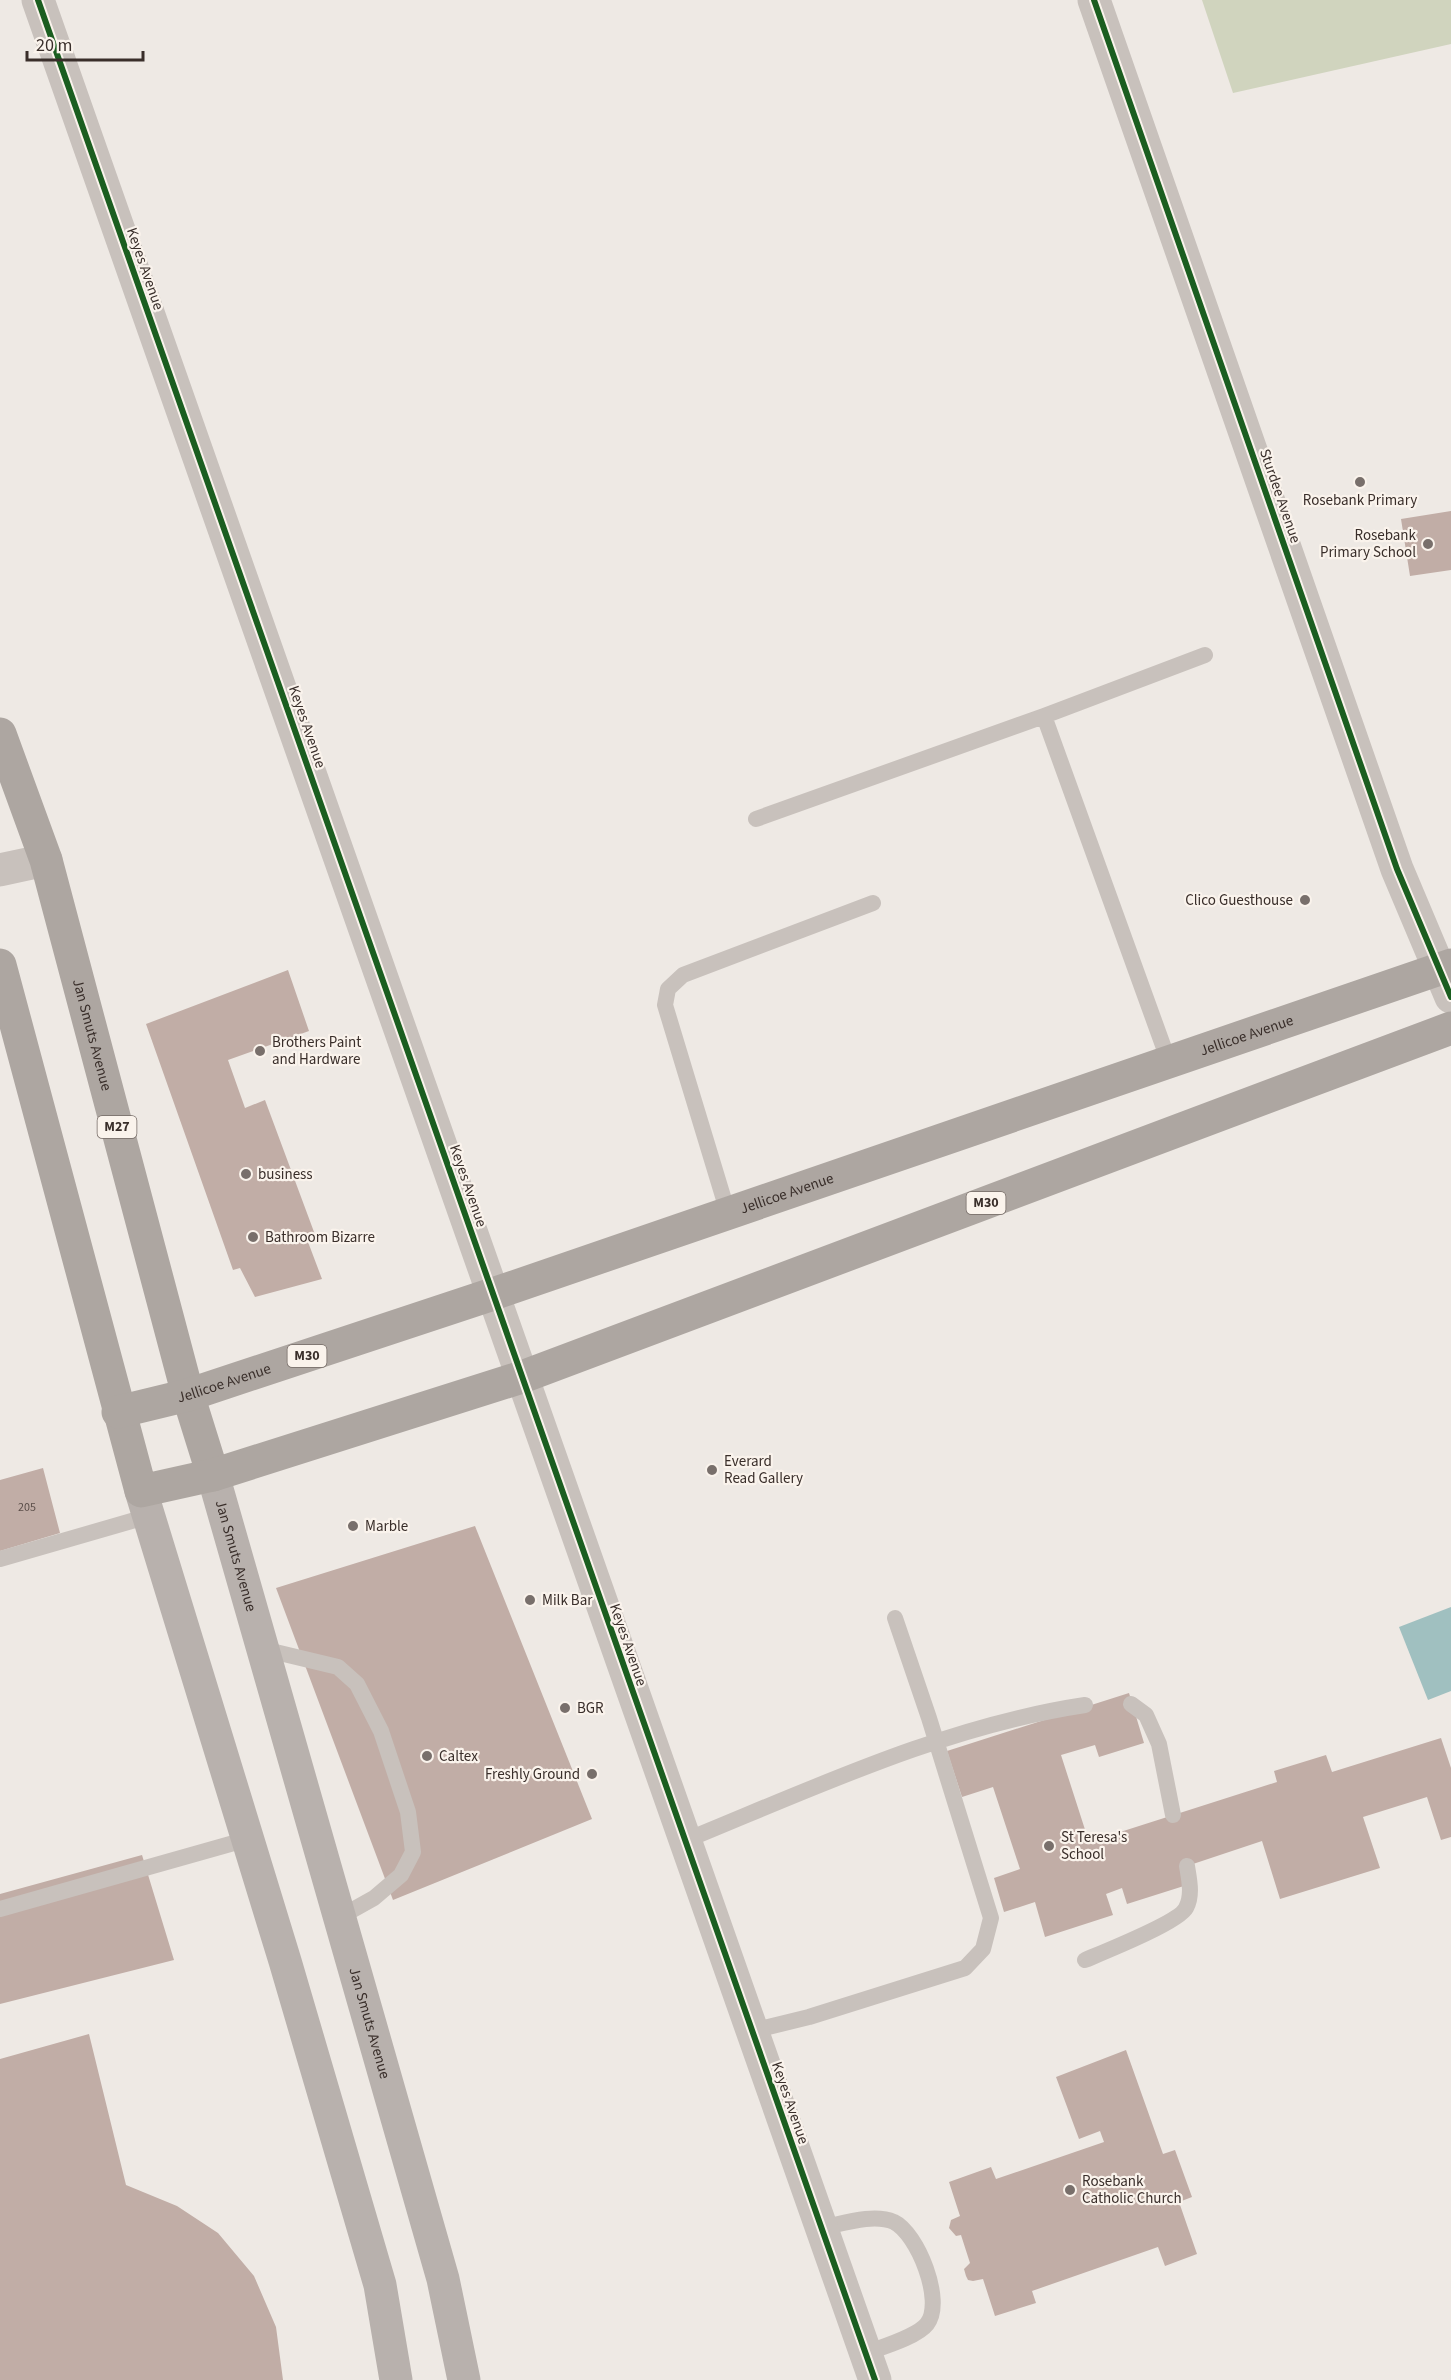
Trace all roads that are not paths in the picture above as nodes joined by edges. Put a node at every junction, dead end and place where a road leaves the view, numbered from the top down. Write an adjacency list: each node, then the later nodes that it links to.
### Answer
1 (38, 0): 15 (street, Keyes Avenue)
2 (1094, 0): 11 (street, Sturdee Avenue)
3 (1204, 655): 4 (lane)
4 (1044, 716): 6 (lane); 13 (lane)
5 (0, 734): 7 (main road, Jan Smuts Avenue / M27)
6 (756, 819)
7 (46, 860): 8 (street); 17 (main road, Jan Smuts Avenue / M27)
8 (0, 870)
9 (873, 903): 14 (lane)
10 (0, 965): 18 (main road)
11 (1447, 977): 13 (main road, Jellicoe Avenue / M30)
12 (1451, 1028): 16 (main road, M30)
13 (1169, 1062): 14 (main road, Jellicoe Avenue / M30)
14 (728, 1213): 15 (main road, Jellicoe Avenue / M30)
15 (494, 1294): 16 (street, Keyes Avenue); 17 (main road, Jellicoe Avenue / M30)
16 (522, 1377): 19 (main road, M30); 29 (street, Keyes Avenue)
17 (188, 1395): 18 (main road, Jellicoe Avenue / M30); 19 (main road, Jan Smuts Avenue / M27)
18 (118, 1412): 20 (main road)
19 (213, 1475): 20 (main road, M30); 23 (main road, Jan Smuts Avenue / M27)
20 (145, 1504): 21 (lane); 28 (main road)
21 (0, 1559)
22 (895, 1618): 26 (lane)
23 (262, 1649): 32 (main road, Jan Smuts Avenue / M27); 32 (lane)
24 (1131, 1704): 27 (lane)
25 (1085, 1706): 26 (lane)
26 (936, 1740): 29 (lane); 34 (lane)
27 (1173, 1815)
28 (248, 1839): 31 (lane); 37 (main road)
29 (684, 1841): 34 (street, Keyes Avenue)
30 (1187, 1866): 33 (lane)
31 (0, 1908)
32 (340, 1917): 38 (main road, Jan Smuts Avenue / M27)
33 (1085, 1960)
34 (752, 2031): 35 (street, Keyes Avenue)
35 (821, 2228): 36 (street, Keyes Avenue); 36 (lane)
36 (870, 2367)
37 (396, 2380)
38 (464, 2380)

